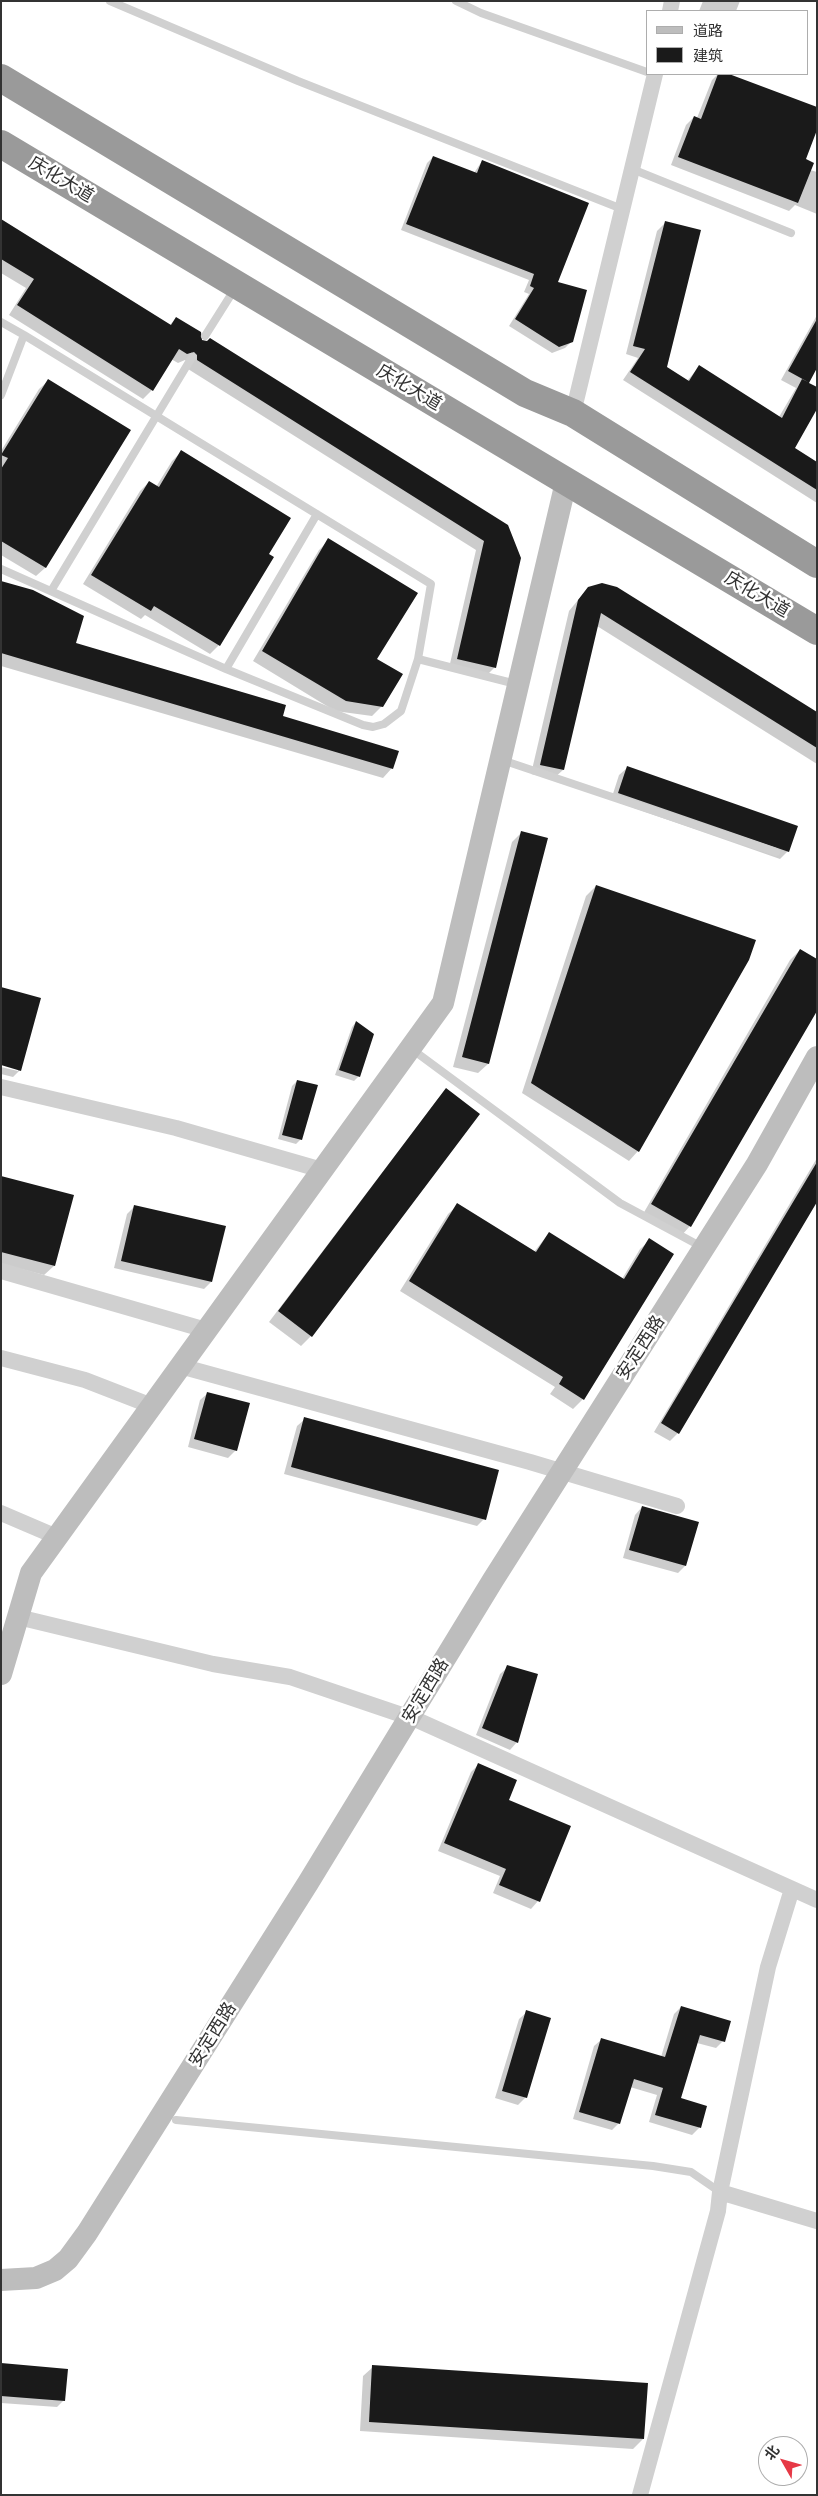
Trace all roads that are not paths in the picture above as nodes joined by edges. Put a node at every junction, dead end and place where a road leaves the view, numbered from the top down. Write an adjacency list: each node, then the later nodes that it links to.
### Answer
1 (110, 1): 8 (lane)
2 (456, 1): 3 (lane)
3 (646, 71)
4 (652, 75): 7 (street)
5 (1, 78): 16 (highway)
6 (1, 144): 10 (highway, 庆化大道)
7 (632, 169): 8 (street); 9 (lane)
8 (622, 209): 16 (street)
9 (792, 233)
10 (236, 286): 13 (lane); 18 (highway, 庆化大道)
11 (1, 322): 12 (lane)
12 (24, 335): 15 (lane); 17 (lane)
13 (205, 336)
14 (192, 357): 17 (lane)
15 (1, 395)
16 (573, 413): 20 (highway)
17 (156, 417): 19 (lane); 22 (lane)
18 (566, 482): 23 (highway, 庆化大道); 26 (street)
19 (317, 514): 24 (lane); 25 (lane)
20 (817, 564)
21 (1, 569): 22 (lane)
22 (51, 591): 25 (lane)
23 (817, 631)
24 (418, 659): 25 (lane); 26 (lane)
25 (226, 668)
26 (518, 685): 27 (street)
27 (500, 760): 28 (lane); 29 (street)
28 (776, 852)
29 (410, 1048): 33 (street); 34 (lane)
30 (817, 1057): 34 (street, 安定西路)
31 (1, 1087): 33 (street)
32 (817, 1088): 40 (street, 安定西路)
33 (322, 1170): 36 (street)
34 (704, 1248): 40 (street, 安定西路)
35 (1, 1271): 36 (street)
36 (206, 1330): 38 (street)
37 (1, 1358): 39 (street)
38 (180, 1366): 39 (street); 40 (street)
39 (152, 1406): 43 (street)
40 (570, 1474): 41 (street); 46 (street, 安定西路)
41 (676, 1506)
42 (1, 1513): 43 (street)
43 (57, 1536): 44 (street)
44 (18, 1617): 45 (street); 46 (street)
45 (1, 1674)
46 (417, 1720): 47 (street); 49 (street, 安定西路); 52 (street, 安定西路)
47 (792, 1889): 48 (street); 50 (street)
48 (817, 1900)
49 (176, 2120): 50 (lane); 53 (street, 安定西路)
50 (720, 2192): 51 (street); 54 (street)
51 (817, 2221)
52 (1, 2280)
53 (1, 2294)
54 (640, 2495)

